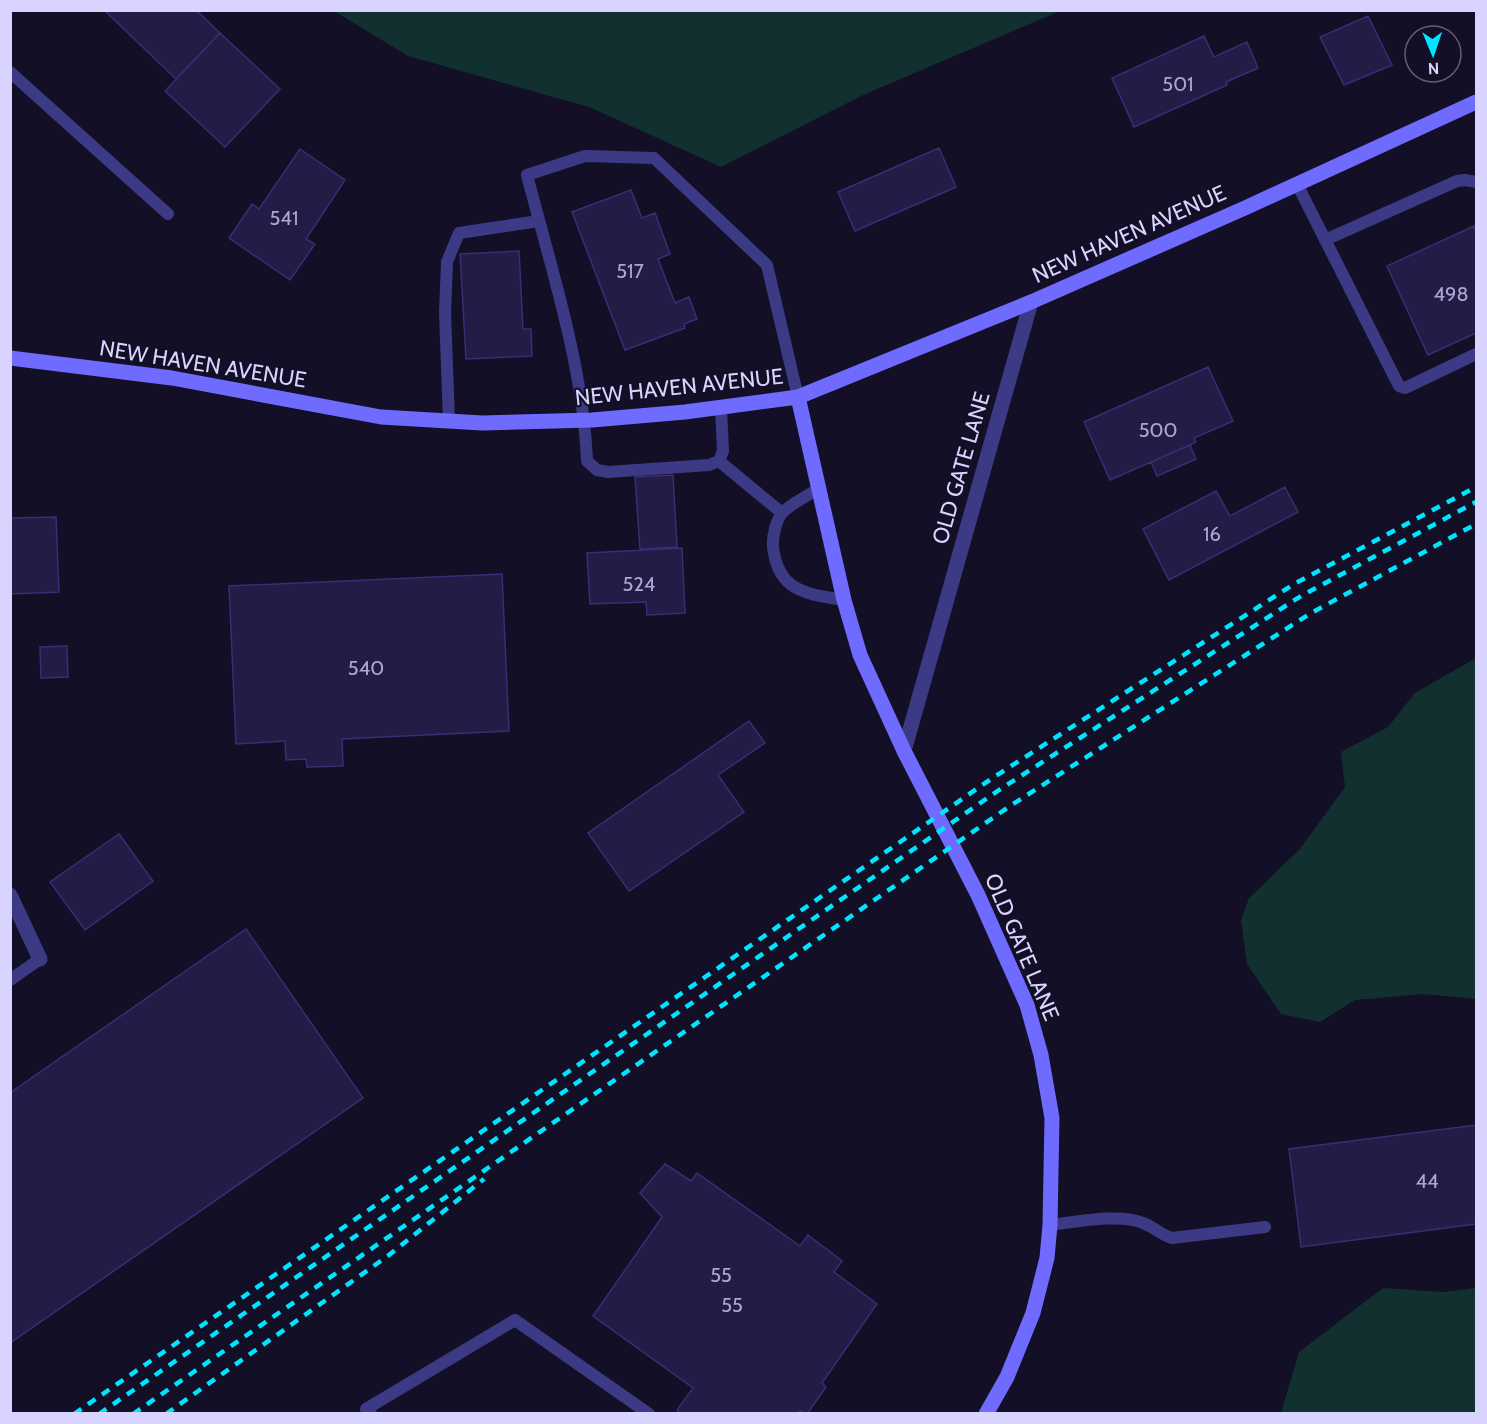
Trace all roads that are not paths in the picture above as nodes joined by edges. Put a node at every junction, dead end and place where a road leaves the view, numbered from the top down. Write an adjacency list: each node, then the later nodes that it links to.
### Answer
1 (10, 72): 5 (lane)
2 (1476, 102): 4 (main road, NEW HAVEN AVENUE)
3 (1476, 182): 7 (lane)
4 (1297, 184): 7 (lane); 8 (main road, NEW HAVEN AVENUE)
5 (168, 214)
6 (539, 221): 11 (lane); 13 (lane); 14 (lane)
7 (1326, 240): 9 (lane)
8 (1031, 302): 11 (main road, NEW HAVEN AVENUE); 19 (street, OLD GATE LANE)
9 (1476, 354)
10 (11, 355): 13 (main road, NEW HAVEN AVENUE)
11 (798, 397): 12 (main road, NEW HAVEN AVENUE); 16 (main road, OLD GATE LANE)
12 (721, 408): 14 (main road, NEW HAVEN AVENUE); 15 (lane)
13 (449, 421): 14 (main road, NEW HAVEN AVENUE)
14 (584, 421): 15 (lane)
15 (720, 461): 17 (lane)
16 (819, 488): 17 (lane); 18 (main road, OLD GATE LANE)
17 (782, 513): 18 (lane)
18 (844, 600): 19 (main road, OLD GATE LANE)
19 (904, 751): 23 (main road, OLD GATE LANE)
20 (10, 895): 21 (street)
21 (40, 959): 22 (lane)
22 (10, 980)
23 (1050, 1225): 24 (lane); 27 (main road, OLD GATE LANE)
24 (1265, 1227)
25 (371, 1413): 26 (lane)
26 (649, 1413)
27 (986, 1413)

